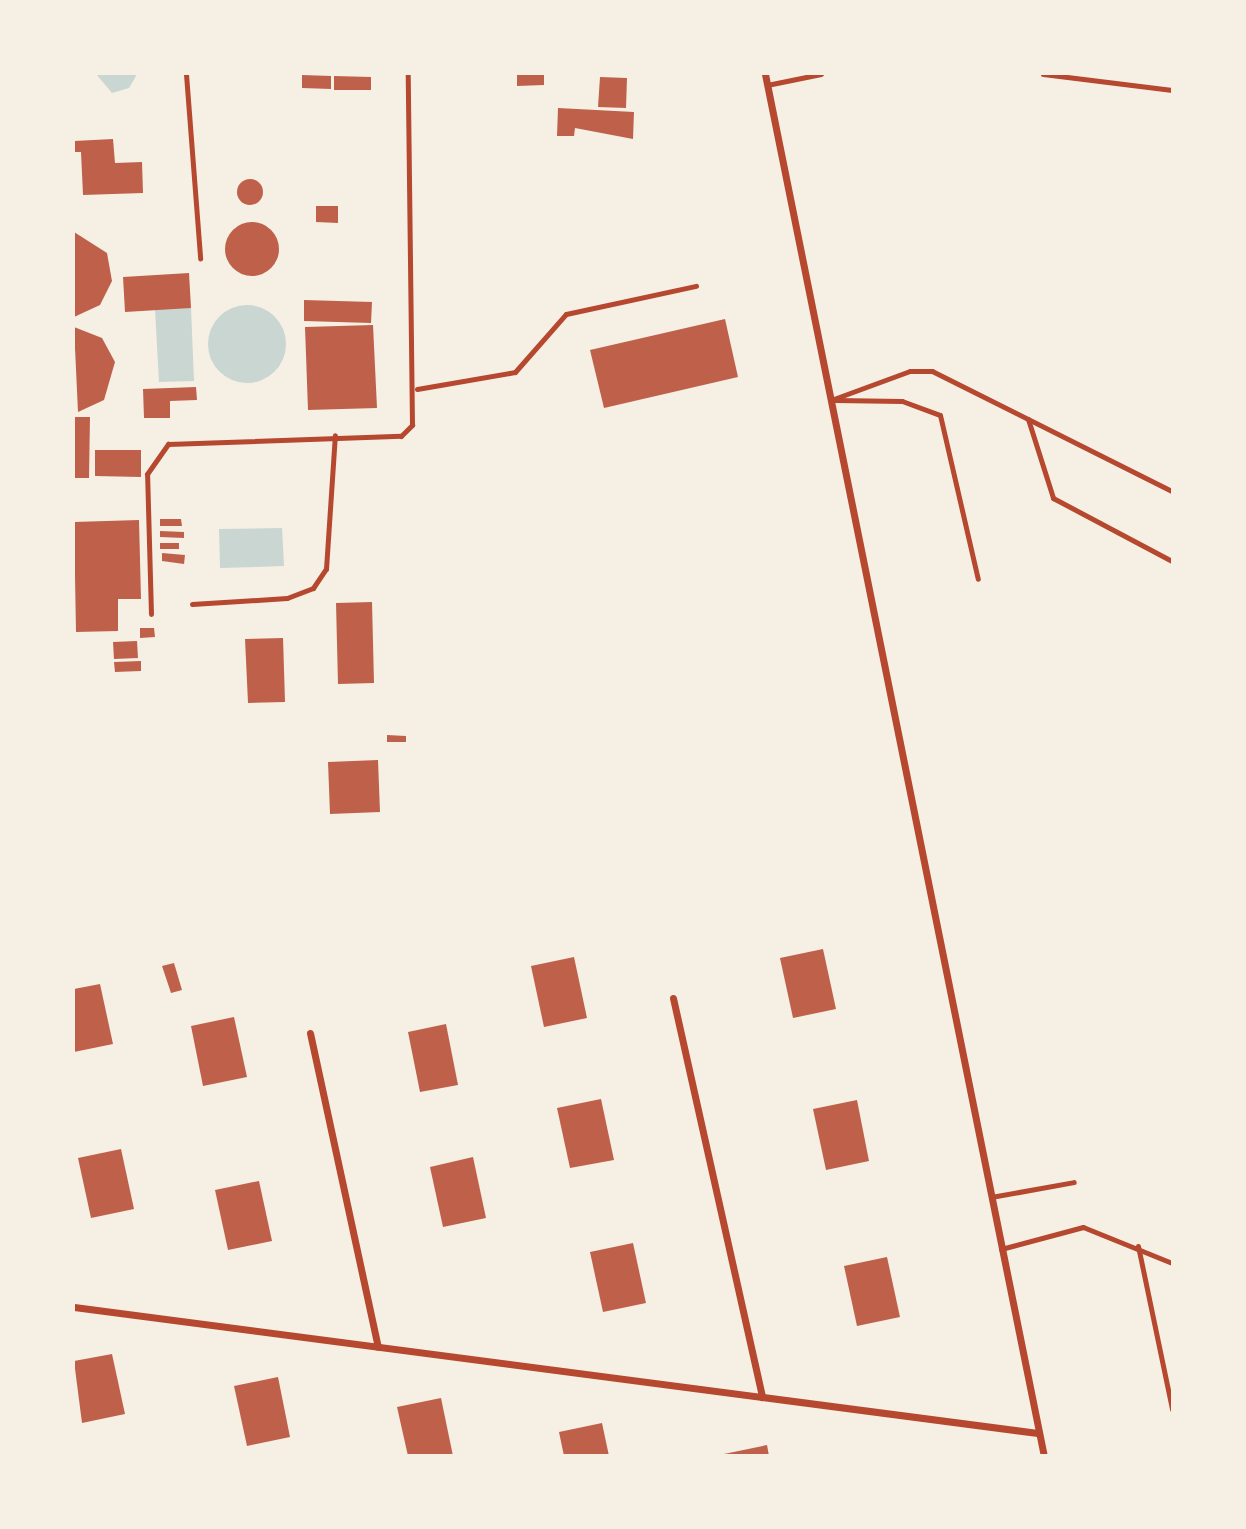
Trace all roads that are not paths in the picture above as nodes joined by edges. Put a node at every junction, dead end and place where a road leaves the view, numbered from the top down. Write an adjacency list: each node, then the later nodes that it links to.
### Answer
1 (186, 74): 8 (lane)
2 (408, 74): 10 (lane)
3 (765, 74): 6 (street)
4 (821, 74): 6 (lane)
5 (1043, 74): 7 (lane)
6 (767, 85): 11 (street)
7 (1172, 90)
8 (200, 258)
9 (696, 286): 10 (lane)
10 (416, 389): 13 (lane)
11 (831, 400): 12 (lane); 16 (lane); 22 (street)
12 (1028, 419): 14 (lane); 15 (lane)
13 (335, 435): 17 (lane); 18 (lane)
14 (1172, 491)
15 (1172, 561)
16 (978, 579)
17 (192, 604)
18 (151, 614)
19 (673, 998): 28 (street)
20 (310, 1033): 27 (street)
21 (1074, 1182): 22 (lane)
22 (991, 1197): 24 (street)
23 (1138, 1246): 24 (lane); 25 (lane); 29 (lane)
24 (1001, 1249): 30 (street)
25 (1172, 1263)
26 (74, 1307): 27 (street)
27 (378, 1347): 28 (street)
28 (762, 1397): 30 (street)
29 (1172, 1409)
30 (1038, 1433): 31 (street)
31 (1044, 1455)

